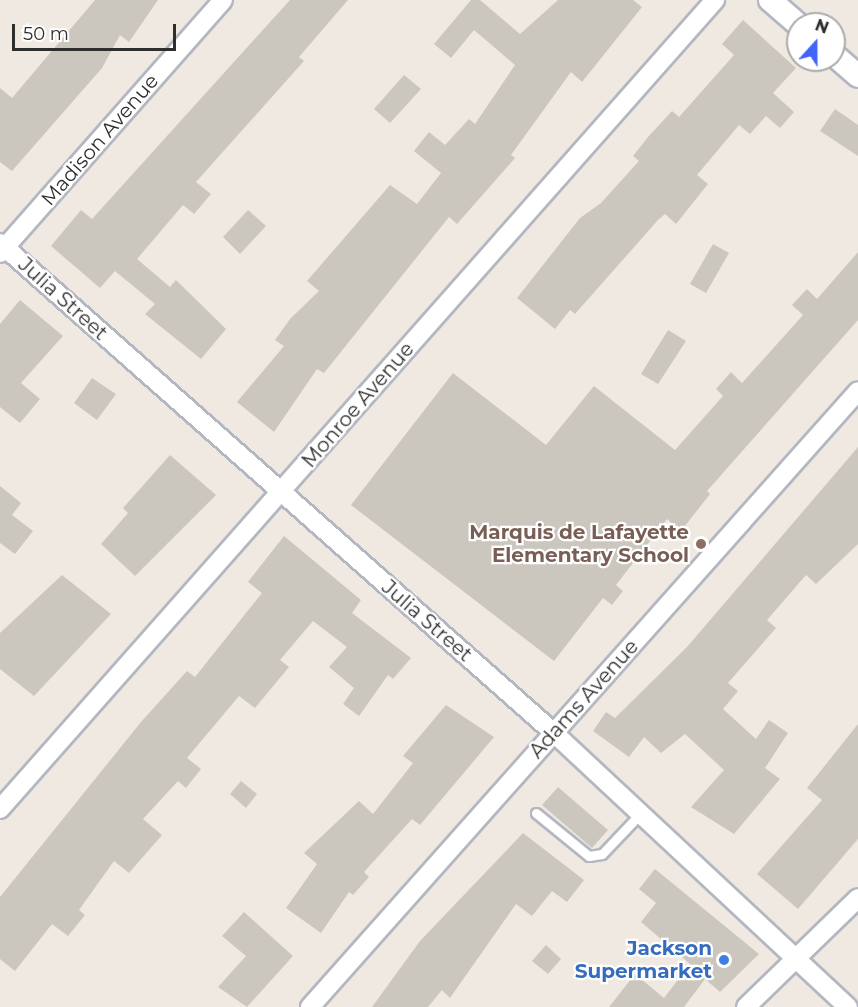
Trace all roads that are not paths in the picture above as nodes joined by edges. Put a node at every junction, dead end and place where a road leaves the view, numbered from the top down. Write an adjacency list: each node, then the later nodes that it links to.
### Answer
1 (224, 0): 7 (street, Madison Avenue)
2 (715, 0): 9 (street, Monroe Avenue)
3 (770, 0): 4 (street)
4 (786, 14)
5 (846, 66): 6 (street)
6 (858, 76)
7 (2, 248): 9 (street, Julia Street)
8 (858, 391): 10 (street, Adams Avenue)
9 (281, 492): 10 (street, Julia Street); 11 (street, Monroe Avenue)
10 (554, 733): 13 (street, Julia Street); 16 (street, Adams Avenue)
11 (0, 809)
12 (536, 813): 13 (lane)
13 (641, 813): 15 (street, Julia Street)
14 (858, 898): 15 (street)
15 (798, 957): 17 (street); 18 (street, Julia Street)
16 (310, 1007)
17 (746, 1007)
18 (848, 1007)

